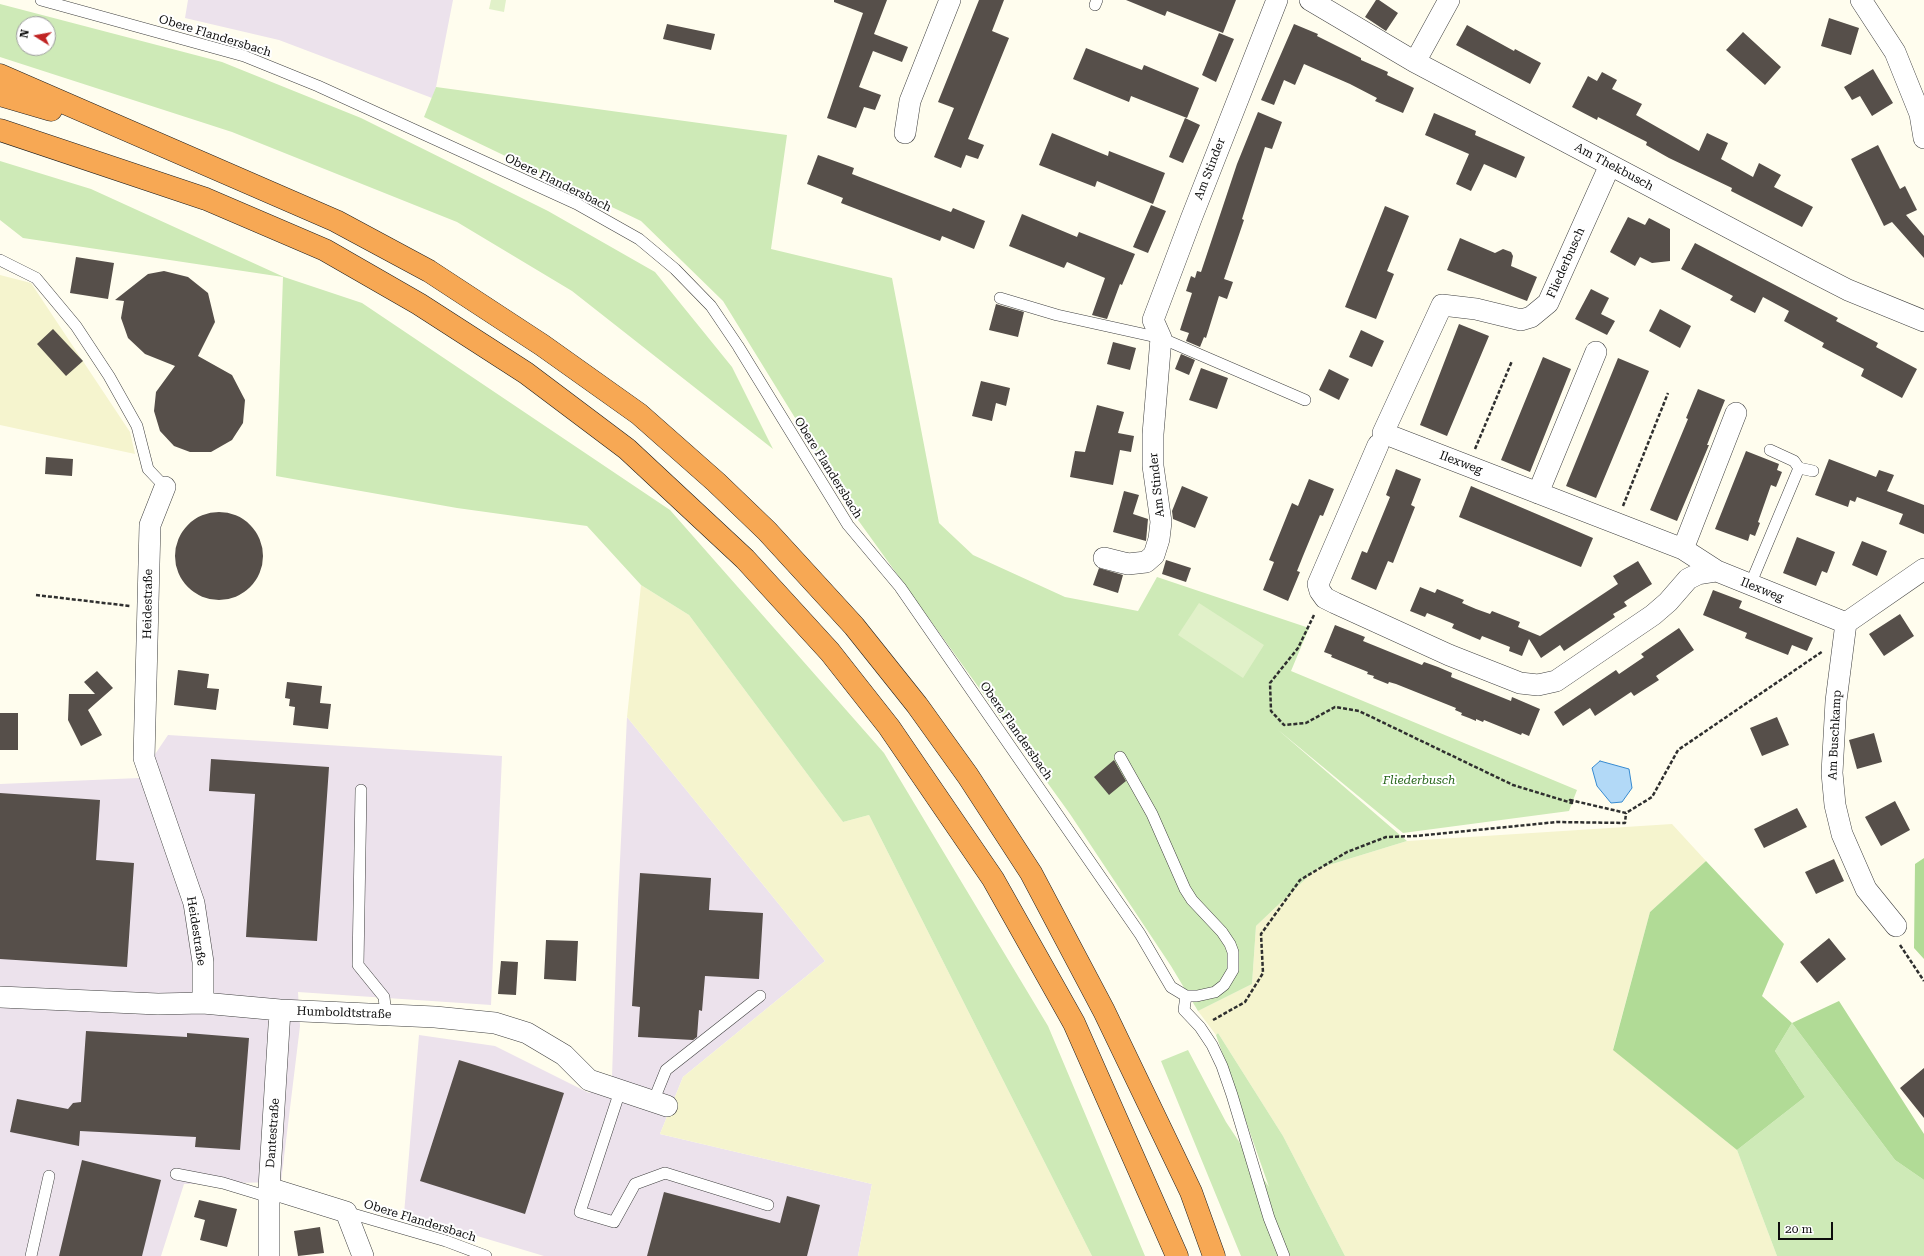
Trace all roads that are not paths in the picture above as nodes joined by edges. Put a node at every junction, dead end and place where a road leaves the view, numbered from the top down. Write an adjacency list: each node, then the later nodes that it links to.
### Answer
1 (41, 0): 39 (lane, Obere Flandersbach)
2 (950, 0): 11 (street)
3 (1277, 0): 18 (street, Am Stinder)
4 (1310, 0): 7 (street, Am Thekbusch)
5 (1449, 0): 7 (street)
6 (1861, 0): 12 (street)
7 (1416, 62): 14 (street, Am Thekbusch)
8 (0, 75): 13 (highway)
9 (0, 95): 13 (highway)
10 (0, 130): 54 (highway)
11 (905, 134)
12 (1924, 138)
13 (149, 141): 55 (highway)
14 (1610, 165): 17 (street, Am Thekbusch); 22 (street, Fliederbusch)
15 (0, 260): 26 (lane, Heidestraße)
16 (1000, 298): 18 (lane)
17 (1924, 321)
18 (1161, 338): 20 (lane); 29 (street, Am Stinder)
19 (1596, 352): 27 (street)
20 (1305, 400)
21 (1736, 413): 28 (street)
22 (1380, 439): 27 (street, Ilexweg); 31 (street, Fliederbusch)
23 (1770, 450): 24 (lane)
24 (1798, 468): 25 (lane); 32 (lane)
25 (1813, 471)
26 (165, 488): 40 (street, Heidestraße)
27 (1538, 493): 28 (street, Ilexweg)
28 (1683, 549): 31 (street, Ilexweg)
29 (1104, 558)
30 (1924, 569): 33 (street)
31 (1717, 571): 32 (street, Ilexweg)
32 (1750, 585): 33 (street, Ilexweg)
33 (1846, 623): 36 (street, Am Buschkamp)
34 (1120, 756): 39 (lane)
35 (361, 790): 42 (lane)
36 (1896, 926)
37 (0, 996): 40 (street, Humboldtstraße)
38 (760, 996): 44 (lane)
39 (1186, 996): 56 (lane)
40 (203, 1003): 41 (street, Humboldtstraße)
41 (280, 1010): 42 (street, Humboldtstraße); 47 (street, Dantestraße)
42 (386, 1015): 43 (street, Humboldtstraße)
43 (620, 1090): 44 (street, Humboldtstraße); 48 (lane)
44 (660, 1104)
45 (176, 1174): 47 (lane)
46 (49, 1176): 50 (lane)
47 (269, 1192): 49 (street); 51 (street, Dantestraße)
48 (768, 1205)
49 (346, 1212): 52 (street); 53 (lane, Obere Flandersbach)
50 (30, 1256)
51 (269, 1256)
52 (363, 1256)
53 (486, 1256)
54 (1177, 1256)
55 (1214, 1256)
56 (1284, 1256)

